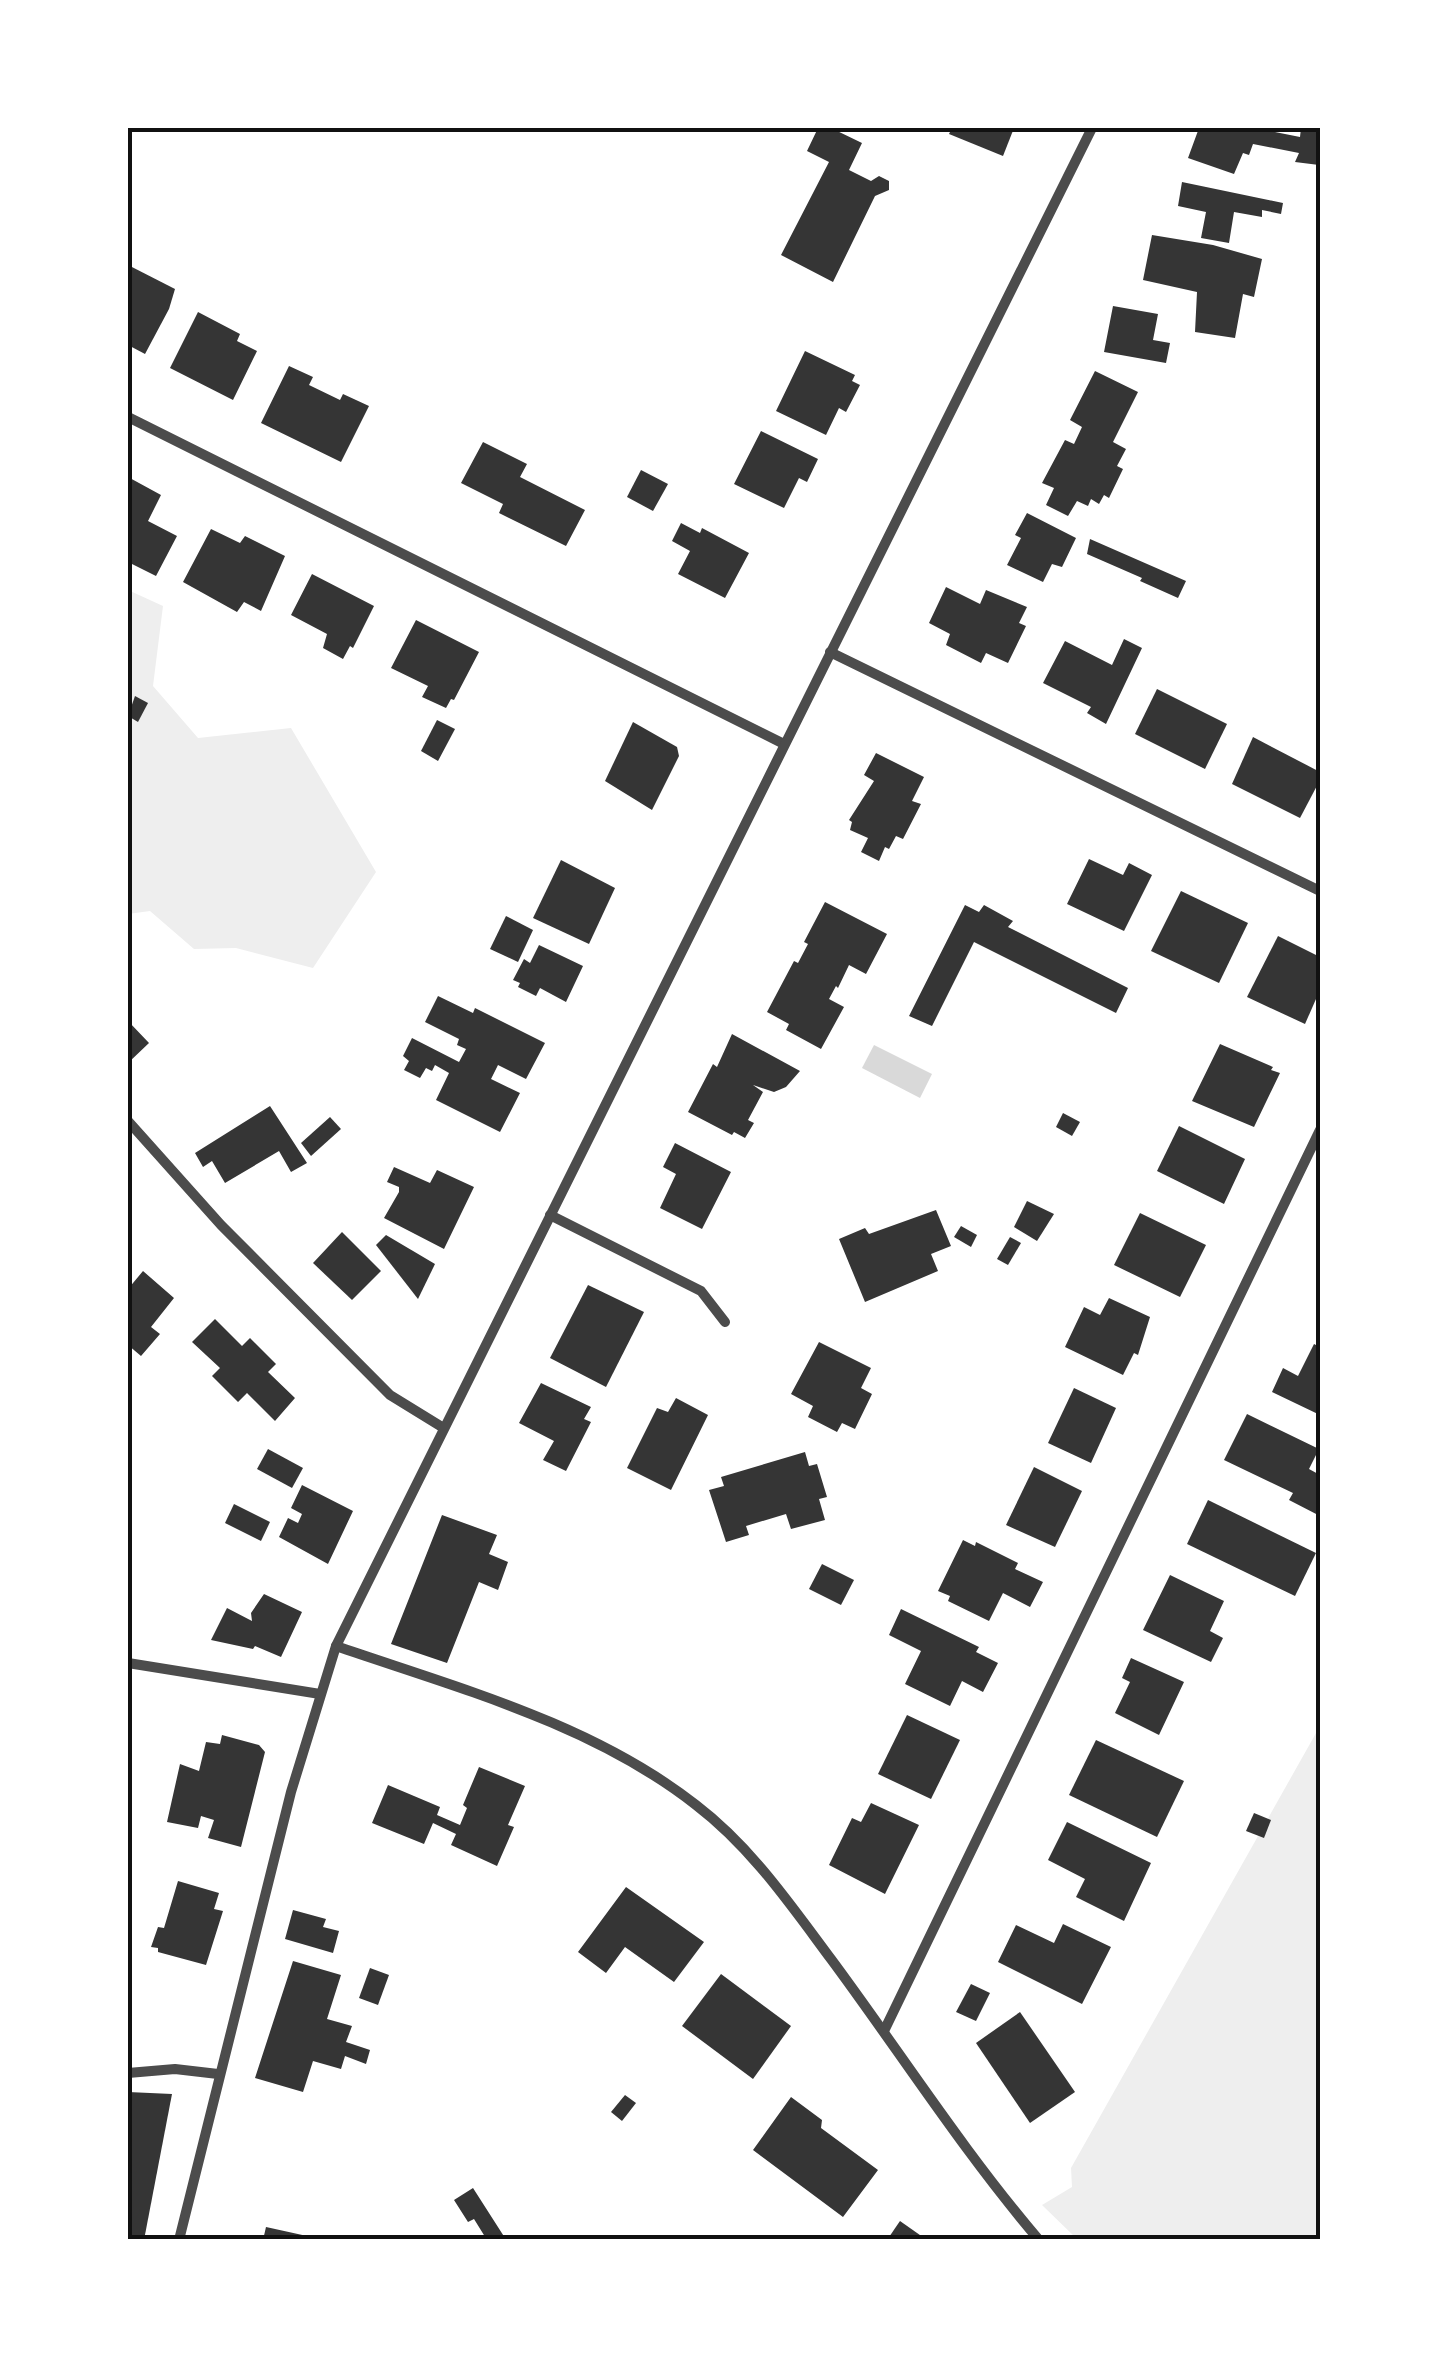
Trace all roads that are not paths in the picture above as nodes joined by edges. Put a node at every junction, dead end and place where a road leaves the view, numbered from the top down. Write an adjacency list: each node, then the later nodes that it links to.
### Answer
1 (1092, 128): 3 (street)
2 (128, 416): 4 (street)
3 (830, 652): 4 (street); 5 (street)
4 (784, 744): 8 (street)
5 (1320, 891)
6 (128, 1121): 10 (street)
7 (1320, 1130): 14 (street)
8 (550, 1215): 9 (street); 10 (street)
9 (724, 1322)
10 (442, 1428): 11 (street)
11 (336, 1646): 13 (street); 14 (street)
12 (128, 1663): 13 (street)
13 (320, 1694): 16 (street)
14 (884, 2031): 18 (street)
15 (128, 2073): 16 (street)
16 (218, 2074): 17 (street)
17 (178, 2240)
18 (1038, 2240)

